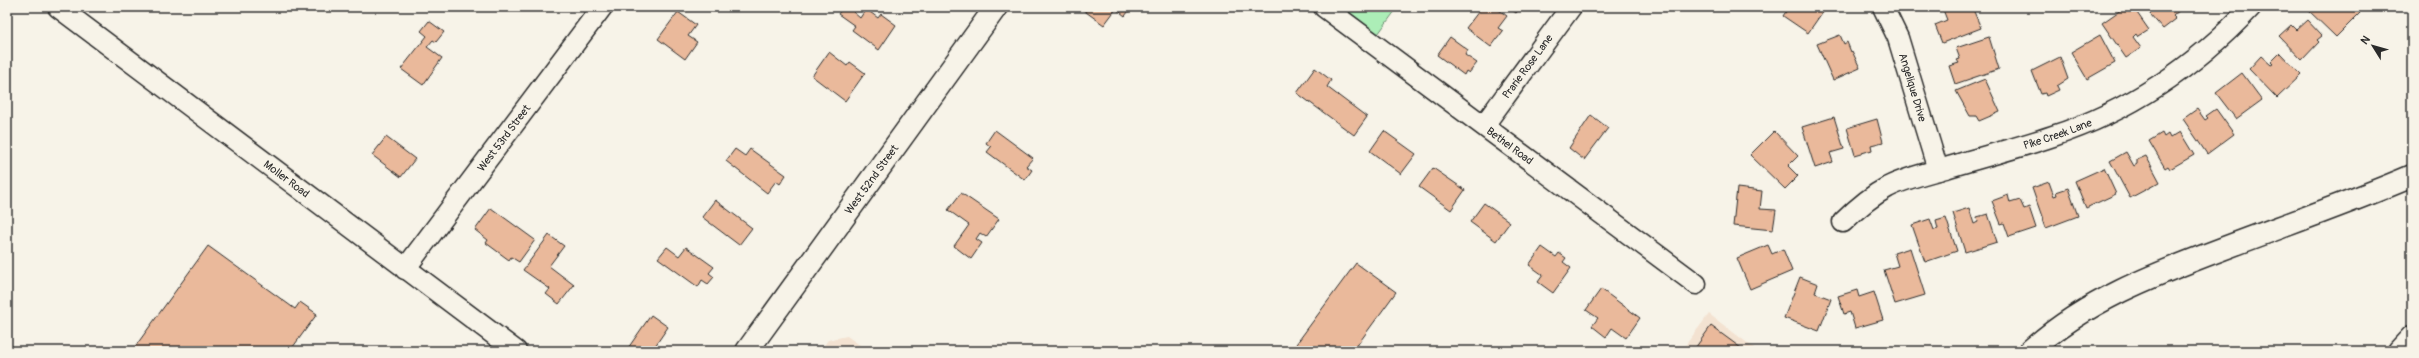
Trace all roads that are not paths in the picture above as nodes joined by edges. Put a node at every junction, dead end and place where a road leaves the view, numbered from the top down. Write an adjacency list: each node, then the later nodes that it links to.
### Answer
1 (58, 7): 12 (street, Moller Road)
2 (602, 7): 12 (street, West 53rd Street)
3 (996, 7): 16 (main road, West 52nd Street)
4 (1324, 7): 8 (street, Bethel Road)
5 (1571, 7): 8 (street, Prarie Rose Lane)
6 (1883, 7): 9 (street, Angelique Drive)
7 (2251, 7): 9 (street, Pike Creek Lane)
8 (1484, 125): 13 (street, Bethel Road)
9 (1938, 170): 11 (street, Pike Creek Lane)
10 (2412, 176): 17 (main road)
11 (1843, 222)
12 (405, 269): 15 (street, Moller Road)
13 (1696, 284)
14 (2412, 337): 18 (main road)
15 (516, 351)
16 (747, 351)
17 (2030, 351)
18 (2399, 351)

